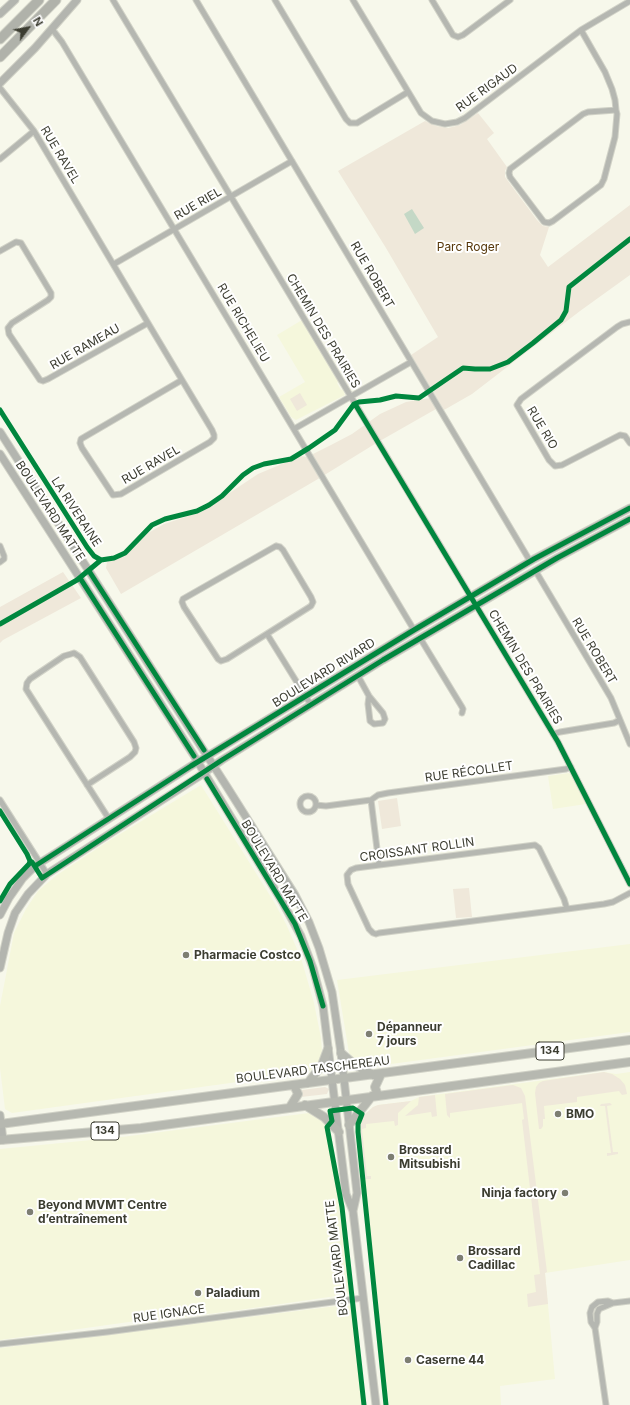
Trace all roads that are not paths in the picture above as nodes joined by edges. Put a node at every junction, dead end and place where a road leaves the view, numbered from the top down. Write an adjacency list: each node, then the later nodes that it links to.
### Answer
1 (15, 0): 12 (main road)
2 (39, 0): 15 (highway)
3 (56, 0): 16 (highway)
4 (77, 0): 13 (main road)
5 (113, 0): 24 (street, CHEMIN DES PRAIRIES)
6 (196, 0): 23 (street, RUE ROBERT)
7 (275, 0): 19 (street)
8 (353, 0): 19 (street, RUE RIGAUD)
9 (432, 0): 10 (street)
10 (510, 0)
11 (630, 1): 14 (street, RUE RIGAUD)
12 (0, 14)
13 (52, 29): 17 (main road); 25 (street, RUE RICHELIEU)
14 (582, 30): 19 (street, RUE RIGAUD); 20 (street)
15 (0, 40)
16 (0, 57)
17 (0, 83)
18 (0, 88): 21 (street, RUE RAVEL)
19 (408, 92)
20 (616, 110): 20 (street)
21 (34, 131): 22 (street); 27 (street, RUE RAVEL)
22 (0, 159)
23 (292, 161): 24 (street, RUE RIEL); 30 (street, RUE ROBERT)
24 (231, 196): 25 (street, RUE RIEL); 32 (street, CHEMIN DES PRAIRIES)
25 (175, 229): 27 (street, RUE RIEL); 33 (street, RUE RICHELIEU)
26 (0, 251): 29 (street, RUE RAMEAU)
27 (114, 264): 29 (street, RUE RAVEL)
28 (630, 322): 35 (street, RUE RIO)
29 (148, 323): 31 (street, RUE RAVEL)
30 (411, 362): 32 (street); 40 (street, RUE ROBERT)
31 (182, 380): 31 (street, RUE RAVEL)
32 (351, 396): 33 (street); 43 (street, CHEMIN DES PRAIRIES)
33 (294, 429): 45 (street, RUE RICHELIEU)
34 (0, 432): 56 (main road, BOULEVARD MATTE)
35 (630, 443)
36 (0, 454): 57 (main road, BOULEVARD MATTE)
37 (630, 508): 40 (main road, BOULEVARD RIVARD)
38 (630, 519): 42 (main road, BOULEVARD RIVARD)
39 (0, 546): 41 (street)
40 (530, 561): 43 (main road, BOULEVARD RIVARD)
41 (0, 562)
42 (535, 570): 44 (main road, BOULEVARD RIVARD); 53 (street, RUE ROBERT)
43 (471, 596): 44 (street, CHEMIN DES PRAIRIES); 45 (main road, BOULEVARD RIVARD)
44 (476, 605): 47 (main road, BOULEVARD RIVARD); 54 (street, CHEMIN DES PRAIRIES)
45 (414, 630): 49 (main road, BOULEVARD RIVARD)
46 (267, 634): 46 (street); 49 (street)
47 (420, 638): 48 (main road, BOULEVARD RIVARD); 52 (street)
48 (358, 676): 50 (street); 51 (main road, BOULEVARD RIVARD)
49 (306, 696): 51 (street); 56 (main road, BOULEVARD RIVARD)
50 (369, 696): 50 (street)
51 (312, 705): 58 (main road, BOULEVARD RIVARD)
52 (462, 713)
53 (620, 720): 54 (street); 55 (street, RUE ROBERT)
54 (553, 734): 59 (street, CHEMIN DES PRAIRIES)
55 (630, 744)
56 (208, 756): 57 (main road, BOULEVARD RIVARD); 58 (main road, BOULEVARD MATTE)
57 (197, 762): 60 (main road, BOULEVARD MATTE); 65 (main road, BOULEVARD RIVARD)
58 (214, 766): 60 (main road, BOULEVARD RIVARD); 76 (main road, BOULEVARD MATTE)
59 (571, 767): 63 (street, RUE RÉCOLLET); 69 (street, CHEMIN DES PRAIRIES)
60 (204, 773): 68 (main road, BOULEVARD RIVARD); 75 (main road, BOULEVARD MATTE)
61 (87, 785): 61 (street); 65 (street)
62 (0, 800): 66 (street)
63 (371, 800): 64 (street, RUE RÉCOLLET); 67 (street)
64 (316, 805)
65 (109, 819): 66 (main road, BOULEVARD RIVARD)
66 (40, 863): 68 (street); 72 (main road, BOULEVARD RIVARD)
67 (379, 865): 71 (street, CROISSANT ROLLIN); 71 (street, CROISSANT ROLLIN)
68 (47, 874): 73 (main road, BOULEVARD RIVARD)
69 (630, 884)
70 (630, 893): 71 (street, CROISSANT ROLLIN)
71 (567, 909)
72 (0, 915)
73 (0, 968)
74 (630, 1040): 78 (main road, BOULEVARD TASCHEREAU / 134)
75 (328, 1049): 80 (main road, BOULEVARD MATTE); 81 (main road)
76 (342, 1053): 78 (main road); 79 (main road, BOULEVARD MATTE)
77 (630, 1062): 83 (main road, 134)
78 (377, 1075): 79 (main road, BOULEVARD TASCHEREAU / 134); 83 (main road)
79 (344, 1079): 80 (main road, BOULEVARD TASCHEREAU / 134); 84 (main road, BOULEVARD MATTE)
80 (333, 1080): 81 (main road, BOULEVARD TASCHEREAU / 134); 85 (main road, BOULEVARD MATTE)
81 (308, 1083): 82 (main road, BOULEVARD TASCHEREAU / 134)
82 (294, 1085): 87 (main road); 89 (main road, BOULEVARD TASCHEREAU / 134)
83 (375, 1096): 84 (main road, 134); 90 (main road)
84 (346, 1099): 85 (main road, 134); 90 (main road, BOULEVARD MATTE)
85 (336, 1101): 86 (main road, 134); 91 (main road, BOULEVARD MATTE)
86 (304, 1105): 87 (main road, 134); 91 (main road)
87 (290, 1107): 92 (main road, 134)
88 (0, 1115): 89 (main road)
89 (1, 1124): 92 (main road)
90 (349, 1125): 93 (main road, BOULEVARD MATTE)
91 (339, 1132): 93 (main road, BOULEVARD MATTE)
92 (2, 1140)
93 (353, 1211): 94 (main road, BOULEVARD MATTE)
94 (363, 1298): 96 (street, RUE IGNACE); 97 (main road, BOULEVARD MATTE)
95 (630, 1301): 98 (street)
96 (0, 1344)
97 (376, 1405)
98 (606, 1405)

